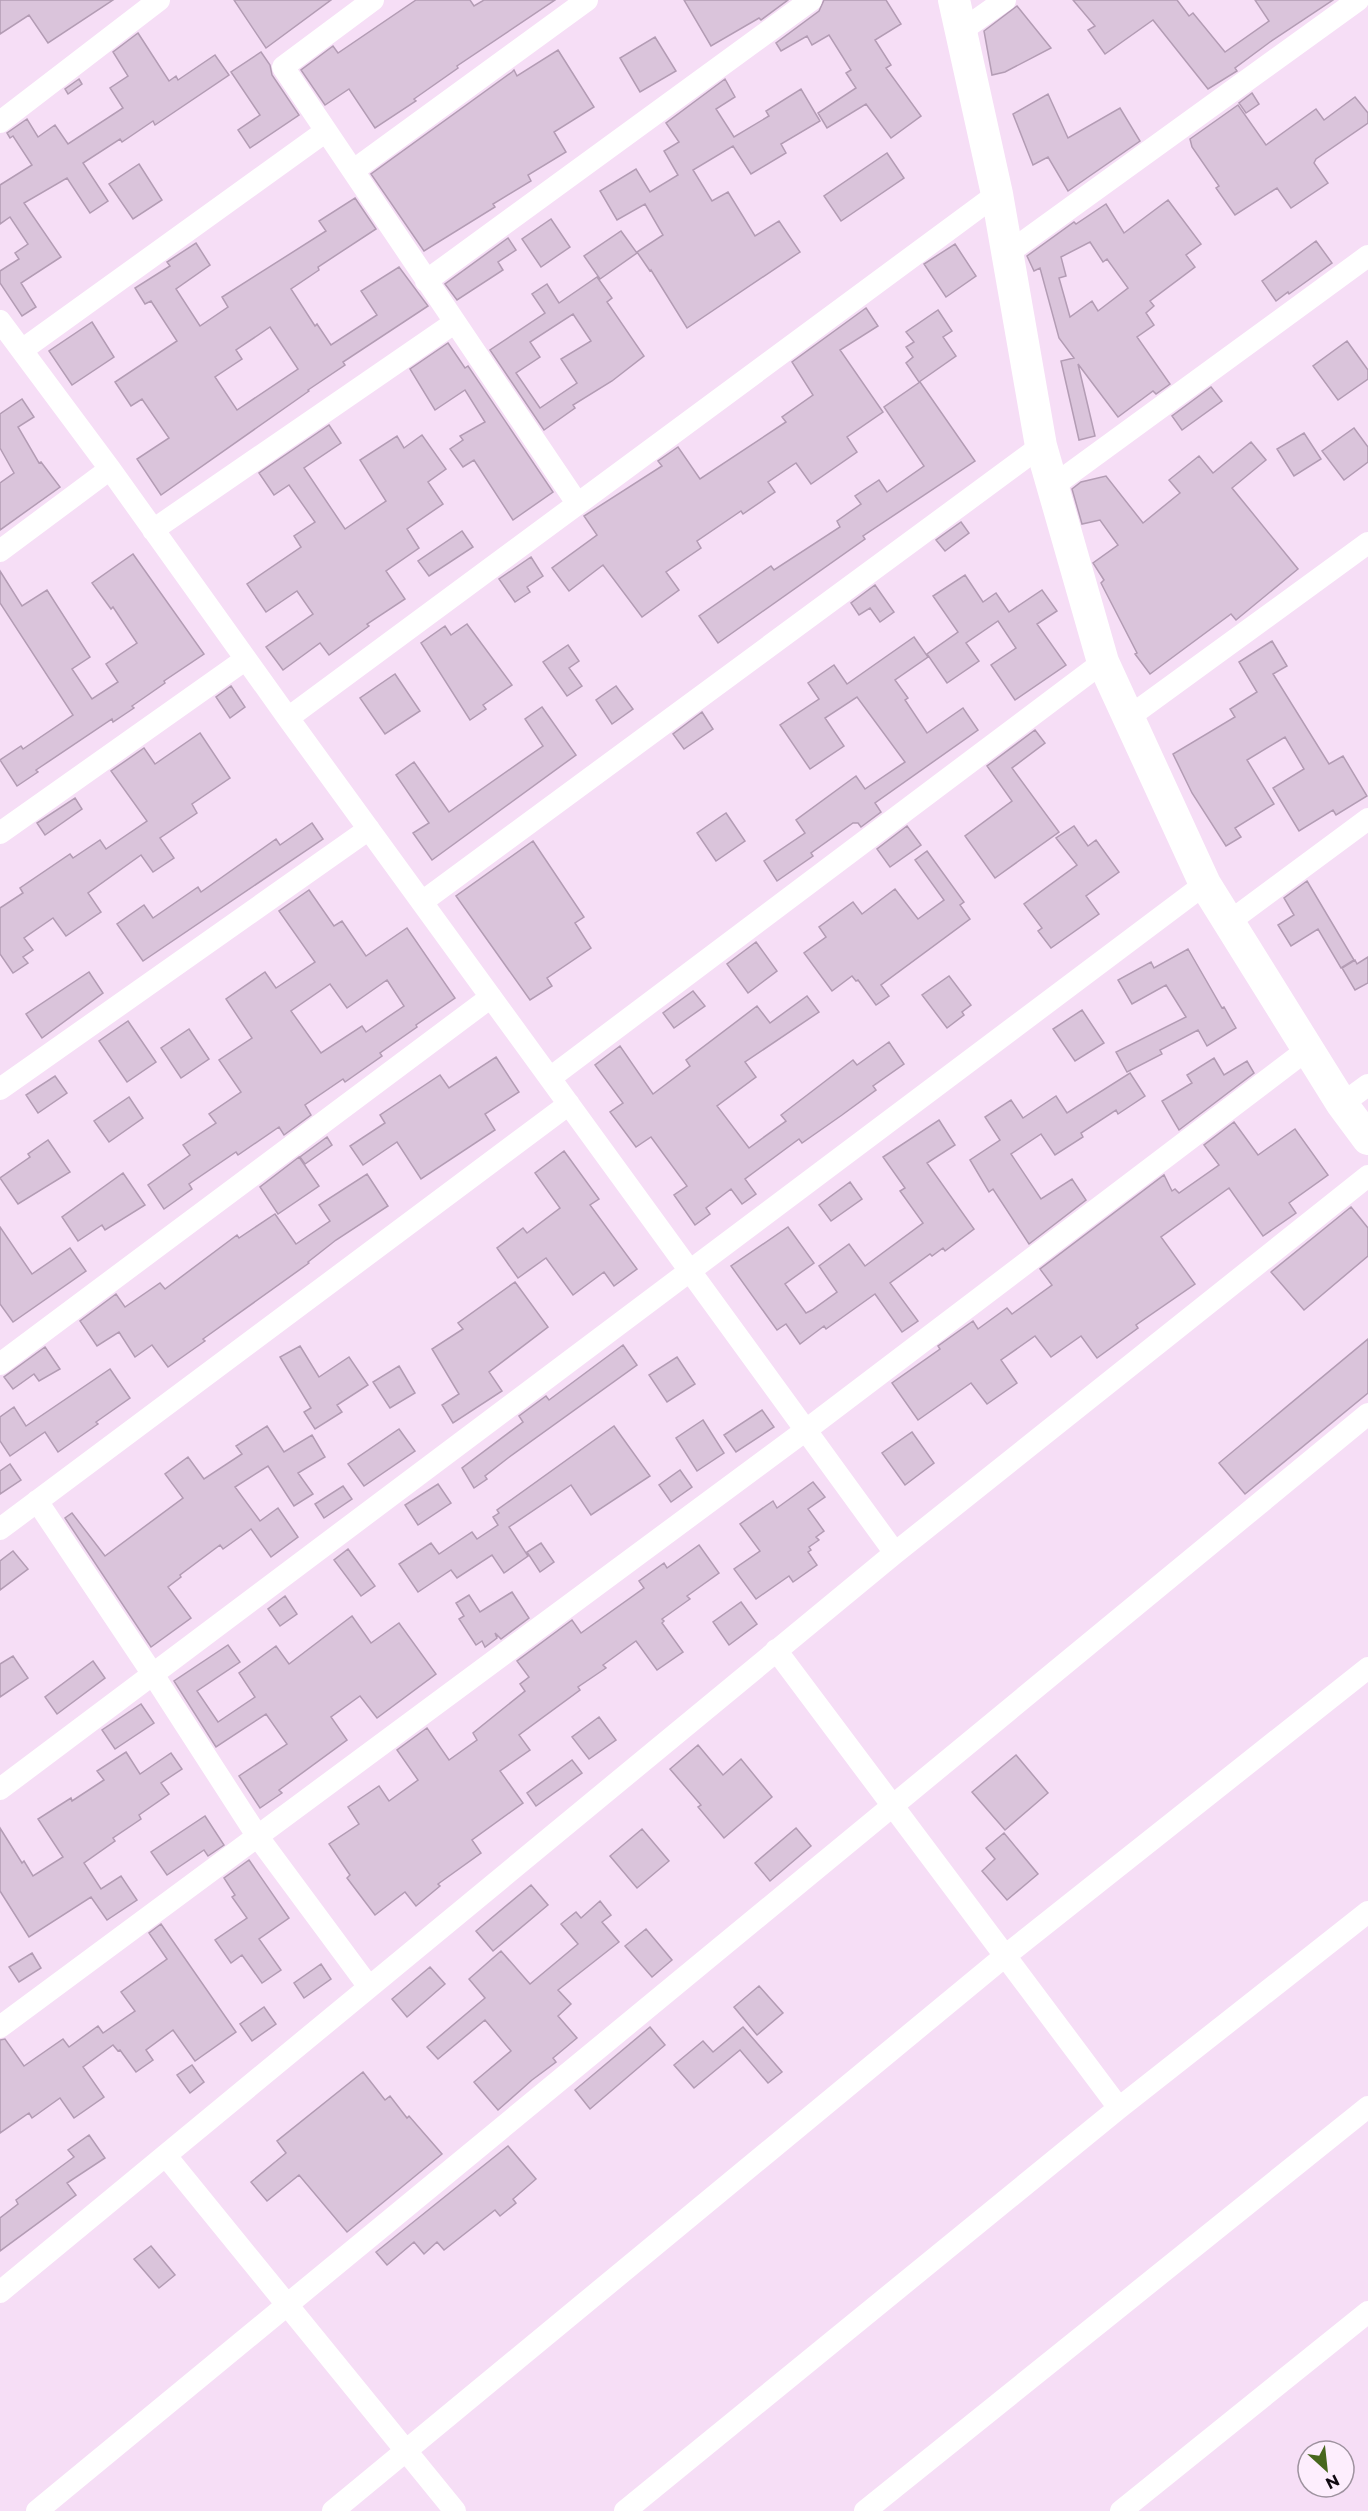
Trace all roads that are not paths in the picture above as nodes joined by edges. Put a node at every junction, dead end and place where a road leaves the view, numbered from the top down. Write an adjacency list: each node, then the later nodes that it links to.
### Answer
1 (159, 0): 9 (street)
2 (373, 0): 10 (street)
3 (587, 0): 11 (street)
4 (811, 0): 15 (street)
5 (954, 0): 8 (street)
6 (1005, 0): 8 (street)
7 (1358, 0): 13 (street)
8 (961, 31): 12 (street)
9 (0, 122)
10 (326, 131): 11 (street); 18 (street)
11 (354, 170): 15 (street)
12 (997, 194): 13 (street); 22 (street)
13 (1008, 253): 19 (street)
14 (1368, 256): 21 (street)
15 (426, 281): 17 (street)
16 (0, 321): 18 (street)
17 (454, 323): 22 (street); 23 (street)
18 (22, 350): 20 (street)
19 (1041, 446): 21 (street); 34 (street)
20 (110, 469): 23 (street); 25 (street)
21 (1053, 486): 27 (street)
22 (577, 503): 29 (street)
23 (153, 530): 26 (street)
24 (1368, 543): 28 (street)
25 (0, 551)
26 (246, 660): 29 (street); 32 (street)
27 (1103, 662): 28 (street); 38 (street)
28 (1129, 717): 33 (street)
29 (288, 718): 31 (street)
30 (1368, 819): 35 (street)
31 (369, 829): 34 (street); 40 (street)
32 (0, 833)
33 (1205, 884): 35 (street); 45 (street)
34 (422, 902): 36 (street)
35 (1229, 922): 37 (street)
36 (491, 997): 38 (street); 46 (street)
37 (1308, 1049): 42 (street); 48 (street)
38 (550, 1078): 41 (street)
39 (1368, 1085): 42 (street)
40 (0, 1089)
41 (569, 1104): 45 (street); 49 (street)
42 (1342, 1104): 43 (street)
43 (1368, 1138)
44 (1368, 1176): 51 (street)
45 (690, 1270): 48 (street); 54 (street)
46 (0, 1364)
47 (1368, 1414): 56 (street)
48 (806, 1430): 51 (street); 57 (street)
49 (37, 1501): 50 (street); 54 (street)
50 (0, 1528)
51 (895, 1552): 52 (street)
52 (776, 1650): 56 (street); 60 (street)
53 (1368, 1668): 59 (street)
54 (154, 1676): 55 (street); 57 (street)
55 (0, 1789)
56 (893, 1806): 59 (street); 66 (street)
57 (258, 1838): 60 (street); 61 (street)
58 (1368, 1912): 63 (street)
59 (1005, 1956): 63 (street); 68 (street)
60 (369, 1987): 64 (street)
61 (0, 2027)
62 (1368, 2107): 73 (street)
63 (1119, 2108): 72 (street)
64 (166, 2156): 65 (street); 66 (street)
65 (0, 2292)
66 (287, 2304): 68 (street); 69 (street)
67 (1368, 2312): 74 (street)
68 (406, 2451): 70 (street); 71 (street)
69 (37, 2511)
70 (333, 2511)
71 (455, 2511)
72 (625, 2511)
73 (865, 2511)
74 (1121, 2511)

